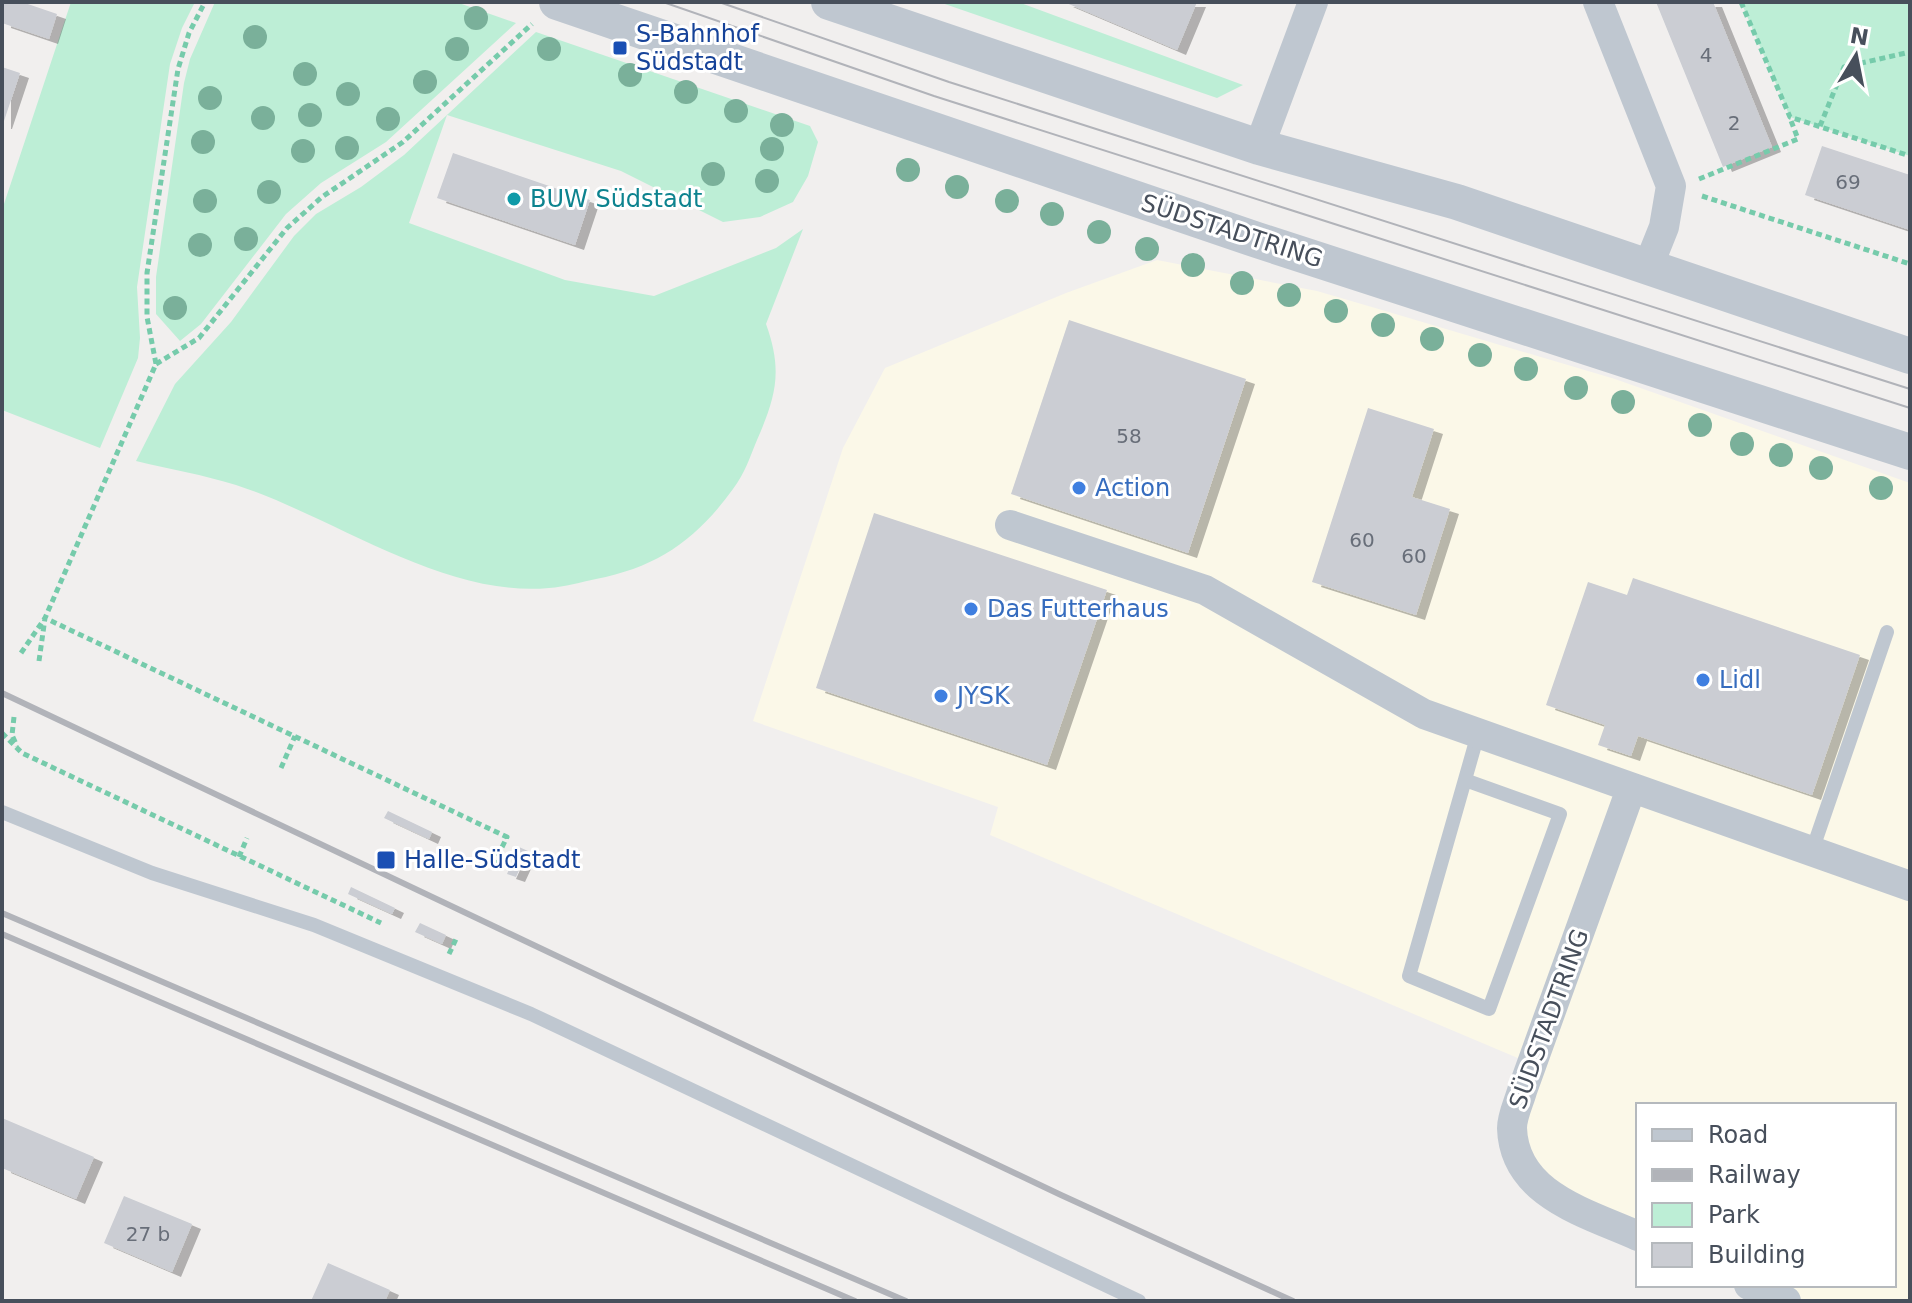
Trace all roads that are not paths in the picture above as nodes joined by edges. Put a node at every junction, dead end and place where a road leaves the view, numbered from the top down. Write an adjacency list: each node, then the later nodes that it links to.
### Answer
1 (829, 2): 5 (street)
2 (1313, 2): 5 (street)
3 (1598, 2): 6 (street)
4 (547, 8): 8 (street, SÜDSTADTRING)
5 (1259, 147): 6 (street)
6 (1648, 267): 7 (street)
7 (1910, 356)
8 (1910, 452)
9 (1010, 525): 11 (street)
10 (1887, 632): 15 (lane)
11 (1478, 734): 12 (lane); 13 (street)
12 (1465, 780): 12 (lane)
13 (1631, 789): 15 (street); 17 (street, SÜDSTADTRING)
14 (2, 812): 19 (lane)
15 (1812, 851): 16 (street)
16 (1910, 886)
17 (1636, 1235)
18 (1754, 1287): 20 (street)
19 (1139, 1301)
20 (1786, 1301)

